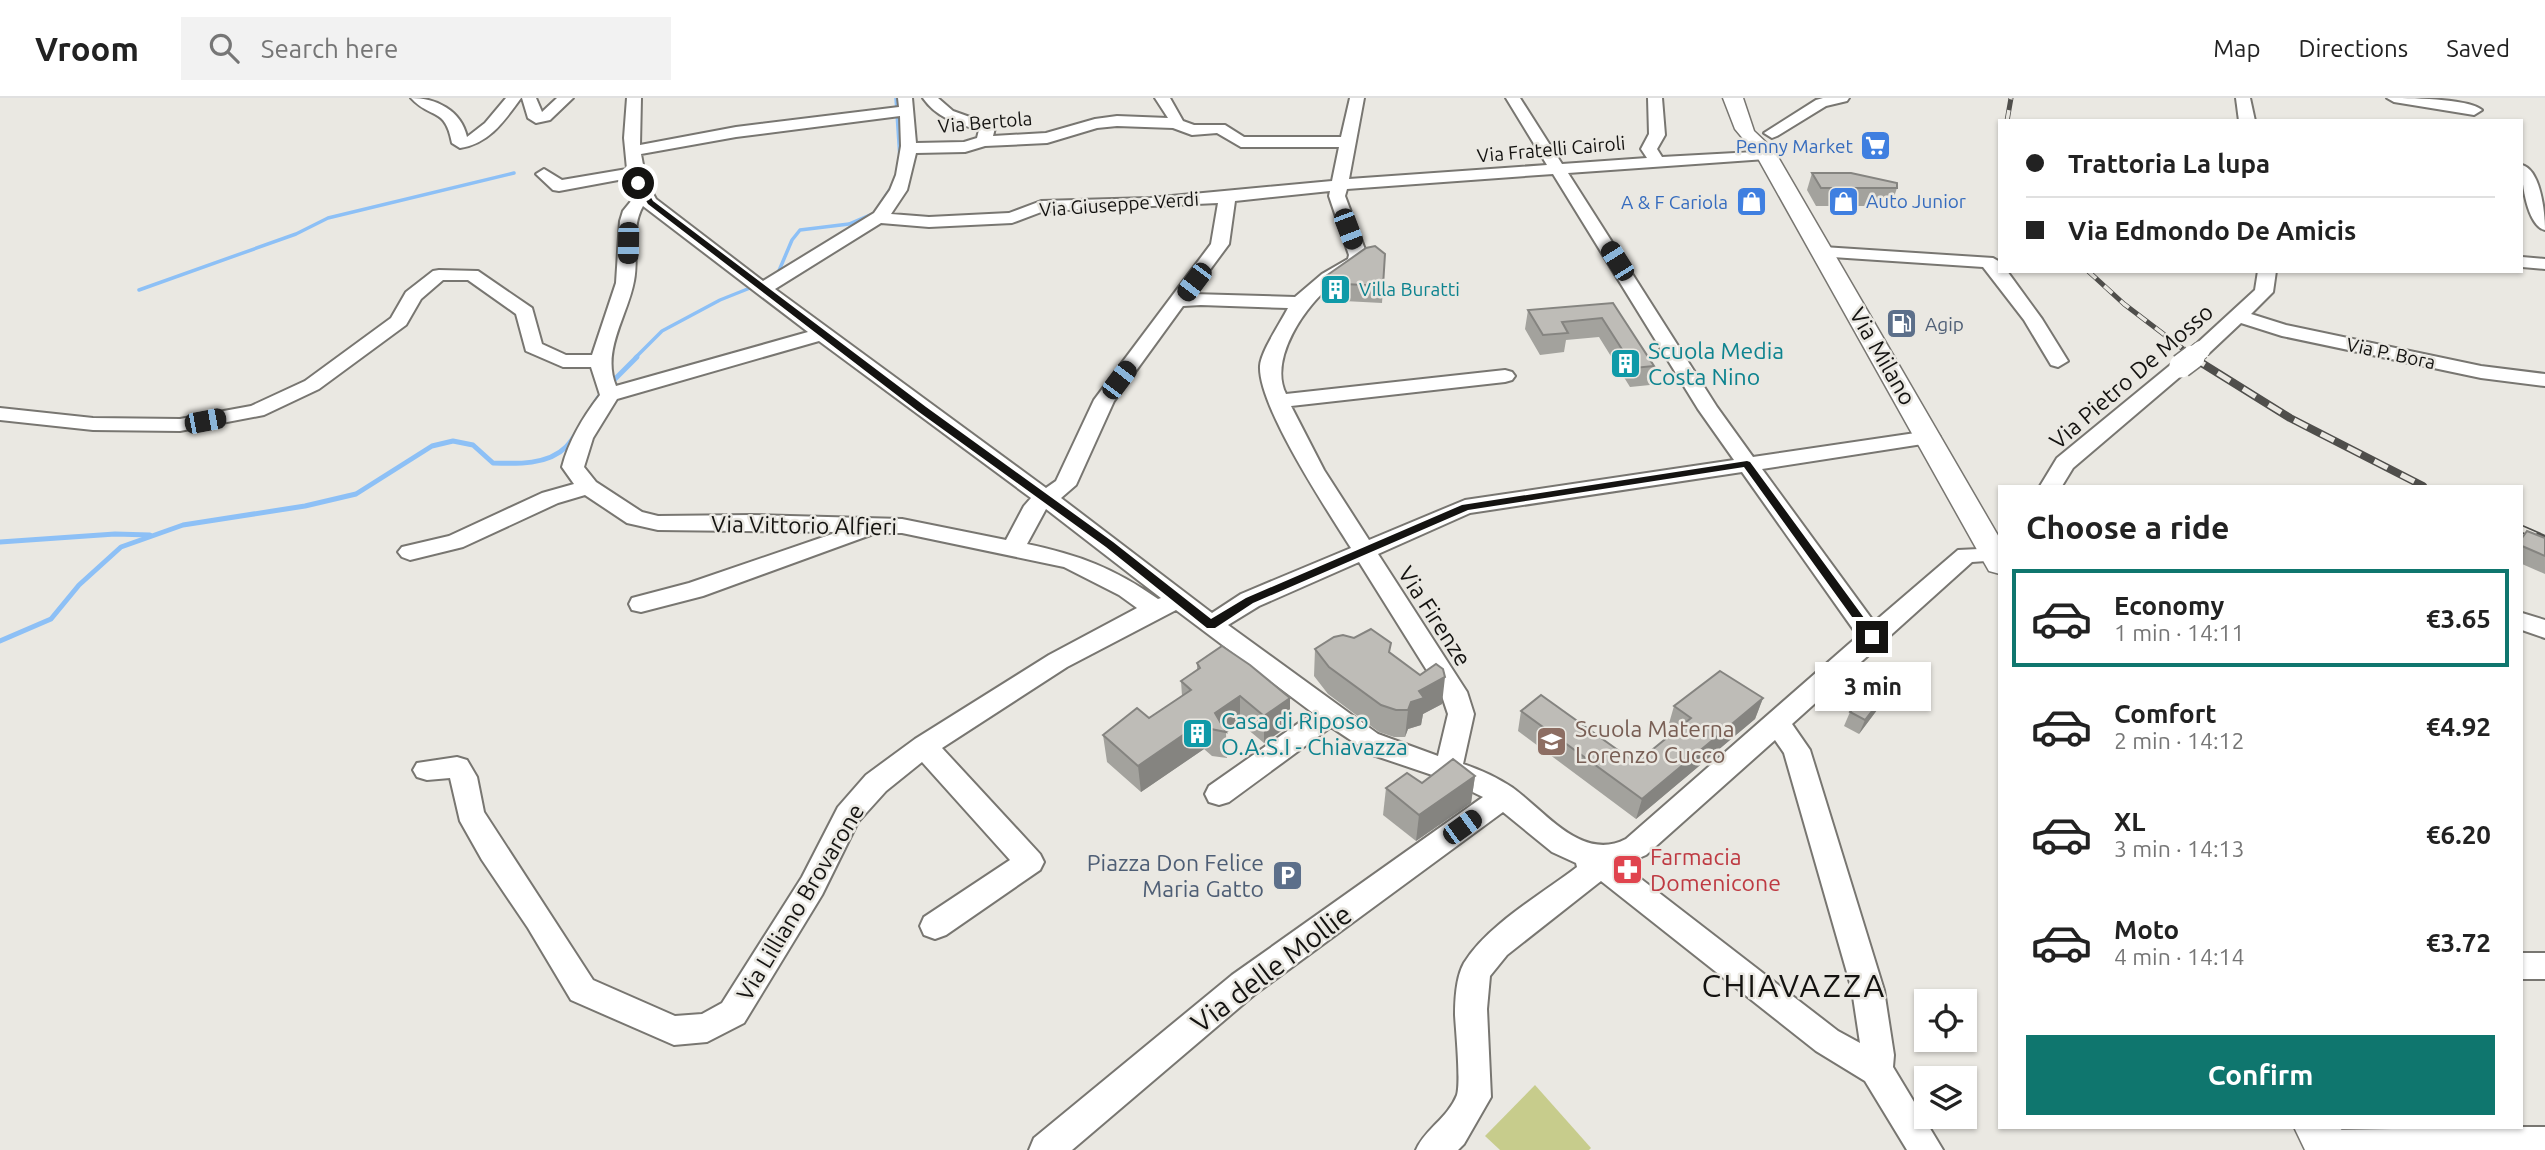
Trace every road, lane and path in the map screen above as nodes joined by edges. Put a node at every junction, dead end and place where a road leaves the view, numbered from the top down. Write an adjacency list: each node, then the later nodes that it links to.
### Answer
1 (418, 98): 2 (street)
2 (514, 98)
3 (529, 98): 4 (street)
4 (566, 98)
5 (634, 98): 23 (street)
6 (930, 98): 20 (street)
7 (1162, 98): 18 (street)
8 (1357, 98): 21 (street, Via Firenze)
9 (1513, 98): 25 (street)
10 (1655, 98): 24 (street)
11 (1842, 98): 19 (street)
12 (2243, 98): 17 (street)
13 (2394, 98): 16 (street)
14 (1735, 102): 19 (main road, Via Milano)
15 (906, 104): 22 (street); 23 (street)
16 (2474, 110)
17 (2247, 119)
18 (1176, 123): 20 (street, Via Bertola); 21 (street, Via Bertola)
19 (1763, 135): 24 (street, Via Fratelli Cairoli); 35 (main road, Via Milano)
20 (984, 141): 22 (street, Via Bertola)
21 (1350, 142): 29 (street, Via Firenze)
22 (910, 148): 33 (street)
23 (634, 151): 26 (street)
24 (1657, 161): 25 (street, Via Fratelli Cairoli)
25 (1559, 170): 29 (street, Via Fratelli Cairoli); 54 (street)
26 (635, 172): 27 (street); 30 (street)
27 (544, 174)
28 (2523, 174): 32 (street)
29 (1340, 185): 31 (street, Via Giuseppe Verdi); 43 (street, Via Firenze)
30 (644, 196): 41 (street); 46 (street)
31 (1227, 197): 33 (street, Via Giuseppe Verdi); 42 (street, Via Giuseppe Verdi)
32 (2528, 197): 34 (street)
33 (877, 218): 41 (street)
34 (2545, 225)
35 (1823, 252): 36 (street); 53 (main road, Via Milano)
36 (1994, 261)
37 (2523, 262): 38 (street)
38 (2545, 264)
39 (1999, 273): 47 (street)
40 (2267, 273): 44 (street, Via Pietro De Mosso)
41 (759, 284): 45 (street)
42 (1179, 301): 43 (street); 57 (street, Via Giuseppe Verdi)
43 (1300, 303): 51 (street, Via Firenze)
44 (2238, 316): 49 (street, Via P. Bora); 55 (street, Via Pietro De Mosso, bridge)
45 (823, 334): 50 (street); 57 (street)
46 (601, 361): 50 (street); 52 (street)
47 (2058, 361)
48 (1505, 376): 51 (street)
49 (2545, 380)
50 (610, 396): 56 (street)
51 (1278, 401): 59 (street, Via Firenze)
52 (0, 414)
53 (1929, 437): 54 (street); 62 (main road, Via Milano)
54 (1747, 464): 59 (street); 68 (street)
55 (2051, 485)
56 (588, 486): 58 (street, Via Vittorio Alfieri); 61 (street)
57 (1045, 499): 60 (street, Via Giuseppe Verdi); 64 (street)
58 (879, 525): 60 (street, Via Vittorio Alfieri); 63 (street)
59 (1363, 549): 66 (street); 72 (street, Via Firenze)
60 (1013, 550): 64 (street, Via Vittorio Alfieri)
61 (410, 552)
62 (1997, 559): 68 (street)
63 (641, 604)
64 (1167, 604): 66 (street); 71 (street, Via Lilliano Brovarone)
65 (2523, 621): 67 (street)
66 (1211, 625): 69 (street)
67 (2545, 629)
68 (1872, 637): 70 (street)
69 (1331, 715): 72 (street); 74 (street)
70 (1777, 723): 76 (street); 80 (street)
71 (924, 746): 73 (street, Via Lilliano Brovarone); 77 (street)
72 (1449, 768): 75 (street)
73 (427, 770)
74 (1219, 794)
75 (1503, 797): 76 (street); 84 (street, Via delle Mollie)
76 (1596, 857): 80 (street); 85 (street)
77 (935, 926)
78 (2523, 966): 79 (street)
79 (2545, 966)
80 (1877, 1070): 86 (street)
81 (2462, 1136): 82 (street); 83 (street)
82 (2324, 1141)
83 (2545, 1143)
84 (1046, 1150)
85 (1433, 1150)
86 (1926, 1150)

